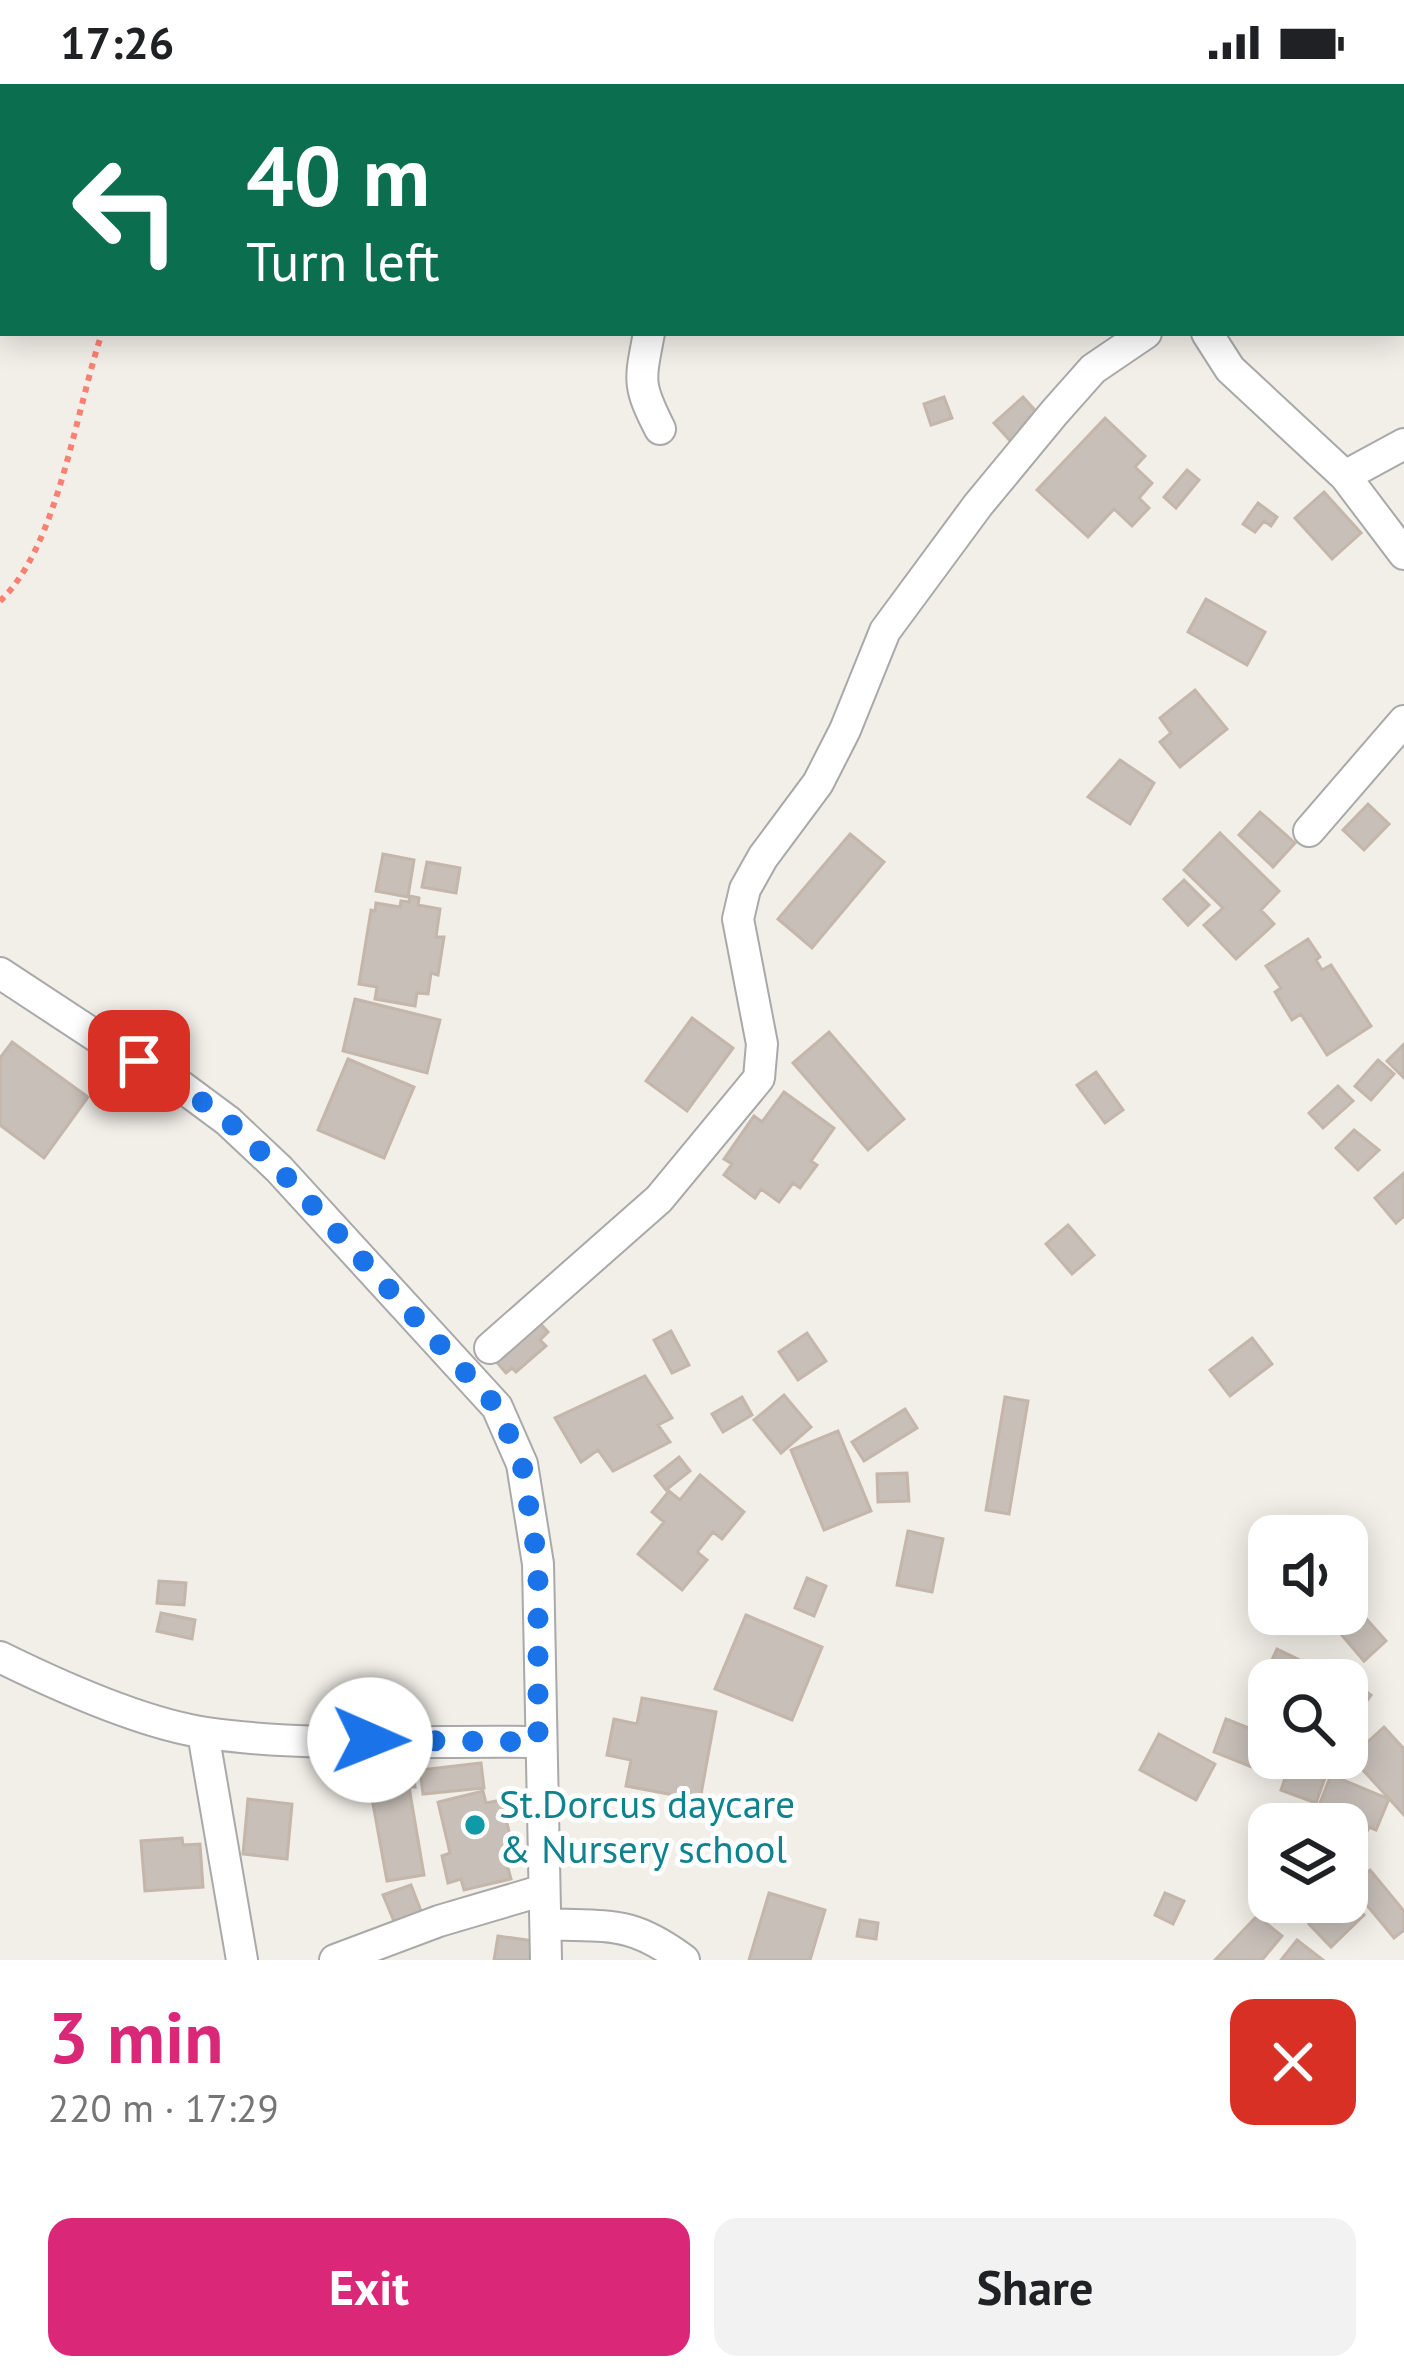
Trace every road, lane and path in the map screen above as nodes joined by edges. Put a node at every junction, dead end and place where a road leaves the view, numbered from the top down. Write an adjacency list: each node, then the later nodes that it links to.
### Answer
1 (101, 336): 9 (path)
2 (648, 336): 5 (street)
3 (1142, 336): 13 (street)
4 (1209, 336): 7 (street)
5 (660, 429)
6 (1404, 444): 7 (street)
7 (1345, 476): 8 (street)
8 (1404, 554)
9 (0, 601)
10 (1404, 721): 11 (street)
11 (1309, 831)
12 (0, 973): 16 (street)
13 (490, 1348)
14 (0, 1657): 15 (street)
15 (203, 1733): 16 (street); 19 (street)
16 (538, 1742): 17 (street)
17 (544, 1890): 18 (street); 20 (street)
18 (546, 1924): 21 (street); 22 (street)
19 (242, 1960)
20 (335, 1960)
21 (545, 1960)
22 (684, 1960)

